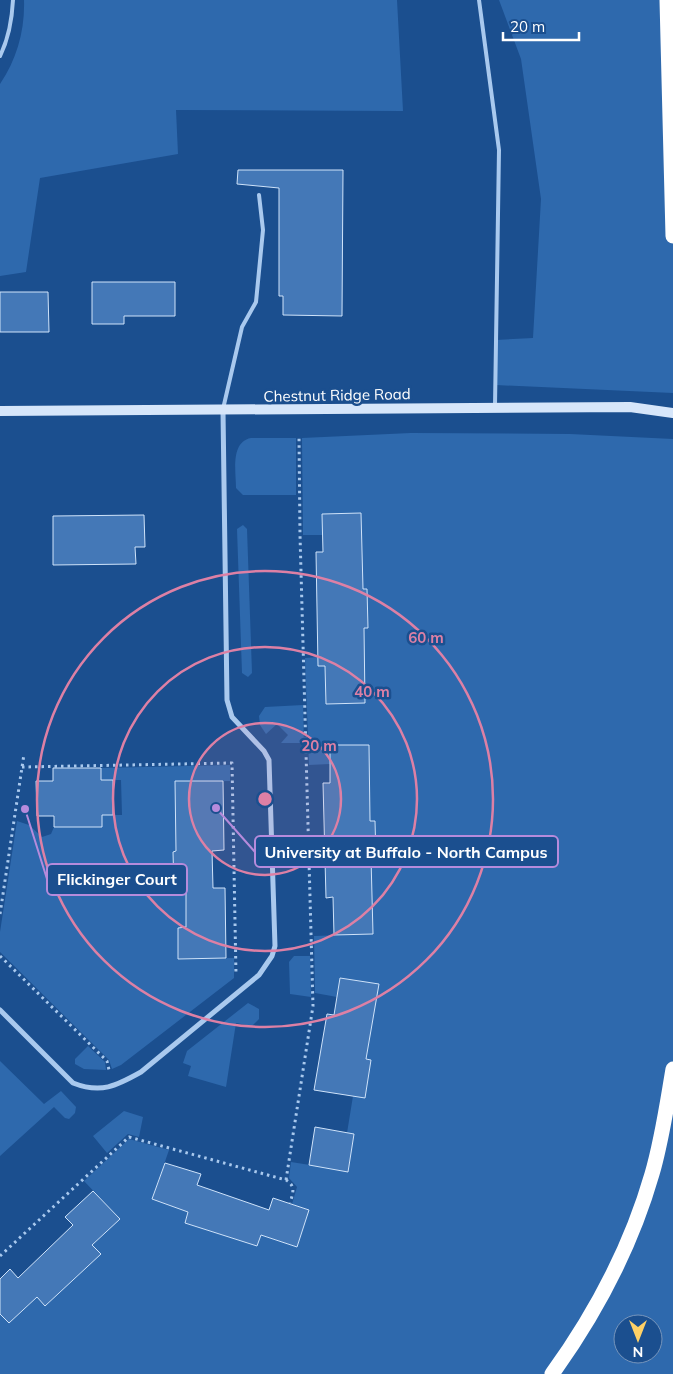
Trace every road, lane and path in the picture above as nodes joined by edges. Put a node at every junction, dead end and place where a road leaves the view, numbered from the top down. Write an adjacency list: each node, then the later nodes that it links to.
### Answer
1 (12, 0): 4 (lane)
2 (479, 0): 7 (lane)
3 (667, 0): 6 (highway)
4 (0, 56)
5 (260, 195): 8 (lane)
6 (673, 236)
7 (495, 408): 8 (street, Chestnut Ridge Road); 10 (street, Chestnut Ridge Road)
8 (223, 411): 9 (street, Chestnut Ridge Road); 16 (street)
9 (0, 412)
10 (673, 413)
11 (299, 436): 20 (path)
12 (24, 754): 13 (path)
13 (22, 767): 14 (path); 16 (path)
14 (0, 914)
15 (0, 956): 18 (path)
16 (236, 993): 17 (street)
17 (0, 1010)
18 (109, 1070)
19 (673, 1070): 23 (highway)
20 (286, 1180): 21 (path); 22 (path)
21 (290, 1203)
22 (0, 1256)
23 (552, 1374)

